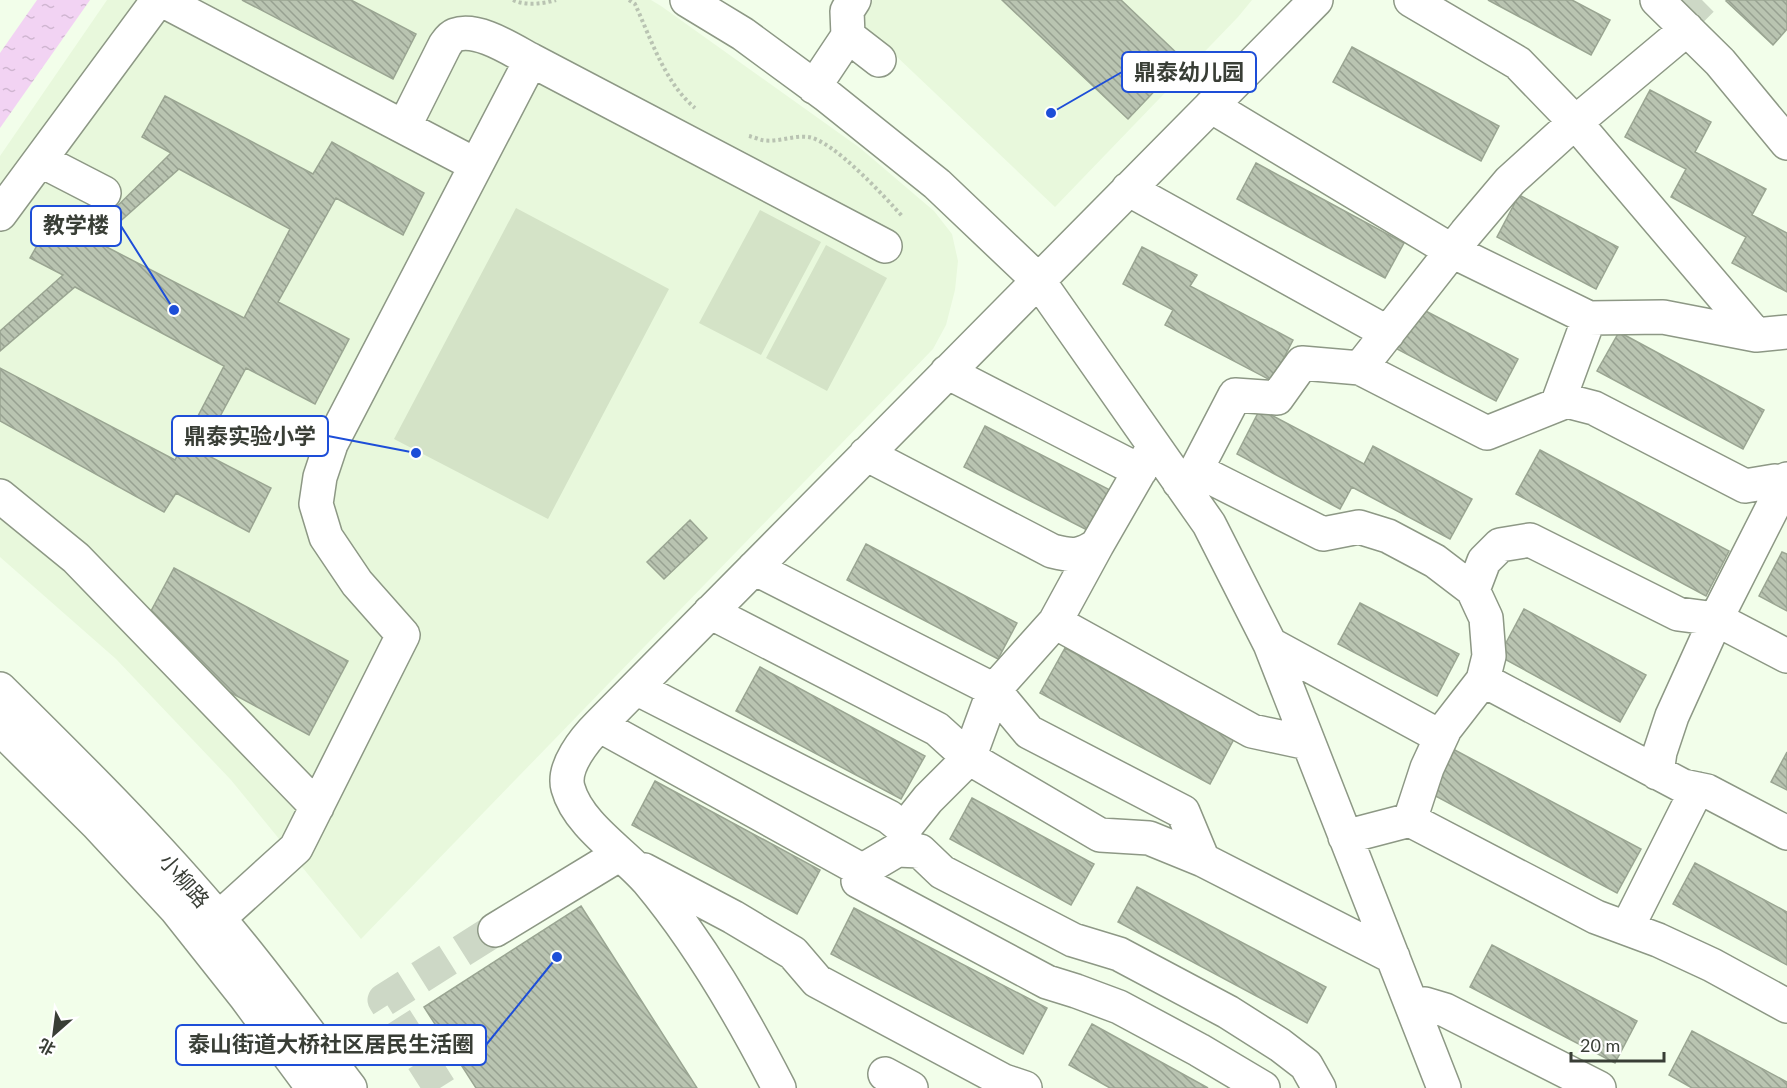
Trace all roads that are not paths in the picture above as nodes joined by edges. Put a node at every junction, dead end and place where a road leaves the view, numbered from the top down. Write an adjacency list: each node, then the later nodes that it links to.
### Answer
1 (160, 0): 14 (street); 16 (street)
2 (687, 0): 11 (street)
3 (854, 0): 8 (street)
4 (1316, 0): 12 (street)
5 (1411, 0): 13 (street)
6 (1657, 0): 7 (street)
7 (1687, 29): 13 (street); 15 (street)
8 (848, 36): 10 (street); 11 (street)
9 (531, 60): 14 (street); 17 (street); 21 (street)
10 (879, 60)
11 (814, 87): 23 (street)
12 (1211, 106): 18 (street); 22 (street)
13 (1575, 122): 22 (street); 26 (street)
14 (404, 127): 17 (street)
15 (1785, 137)
16 (40, 160): 19 (street); 20 (street)
17 (476, 165): 54 (street)
18 (1128, 189): 23 (street); 25 (street)
19 (104, 193)
20 (0, 214)
21 (885, 246)
22 (1452, 251): 24 (street); 25 (street)
23 (1038, 280): 28 (street); 31 (street)
24 (1589, 318): 26 (street); 29 (street)
25 (1388, 333): 27 (street)
26 (1772, 333)
27 (1360, 368): 29 (street); 32 (street)
28 (947, 372): 30 (street); 31 (street)
29 (1557, 405): 33 (street)
30 (866, 454): 35 (street); 36 (street)
31 (1147, 458): 32 (street); 35 (street)
32 (1187, 476): 37 (street); 41 (street)
33 (1786, 482): 39 (street)
34 (0, 496): 54 (street)
35 (1097, 545): 40 (street)
36 (753, 568): 38 (street); 46 (street)
37 (1473, 590): 39 (street); 43 (street)
38 (710, 612): 44 (street); 51 (street)
39 (1716, 619): 42 (street); 52 (street)
40 (1055, 622): 46 (street); 50 (street)
41 (1270, 644): 49 (street); 50 (street)
42 (1787, 656)
43 (1483, 680): 49 (street); 52 (street)
44 (636, 688): 47 (street); 58 (street)
45 (0, 689): 62 (street, 小柳路)
46 (994, 690): 51 (street); 60 (street)
47 (599, 725): 59 (street); 61 (street)
48 (0, 728): 62 (street, 小柳路)
49 (1441, 737): 55 (street)
50 (1308, 743): 57 (street)
51 (969, 758): 58 (street); 60 (street)
52 (1657, 773): 53 (street)
53 (1697, 789): 56 (street); 63 (street)
54 (317, 807): 62 (street)
55 (1410, 820): 57 (street); 63 (street)
56 (1787, 833)
57 (1346, 837): 65 (street)
58 (905, 840): 61 (street); 73 (street)
59 (624, 858): 64 (street); 68 (street); 71 (street)
60 (1203, 860): 65 (street)
61 (865, 872): 72 (street)
62 (208, 928): 69 (street, 小柳路); 70 (street, 小柳路)
63 (1627, 928): 67 (street)
64 (495, 930)
65 (1393, 957): 66 (street)
66 (1412, 1005): 74 (street); 75 (street)
67 (1787, 1006)
68 (776, 1087)
69 (314, 1088)
70 (350, 1088)
71 (1025, 1088)
72 (1263, 1088)
73 (1319, 1088)
74 (1444, 1088)
75 (1599, 1088)

